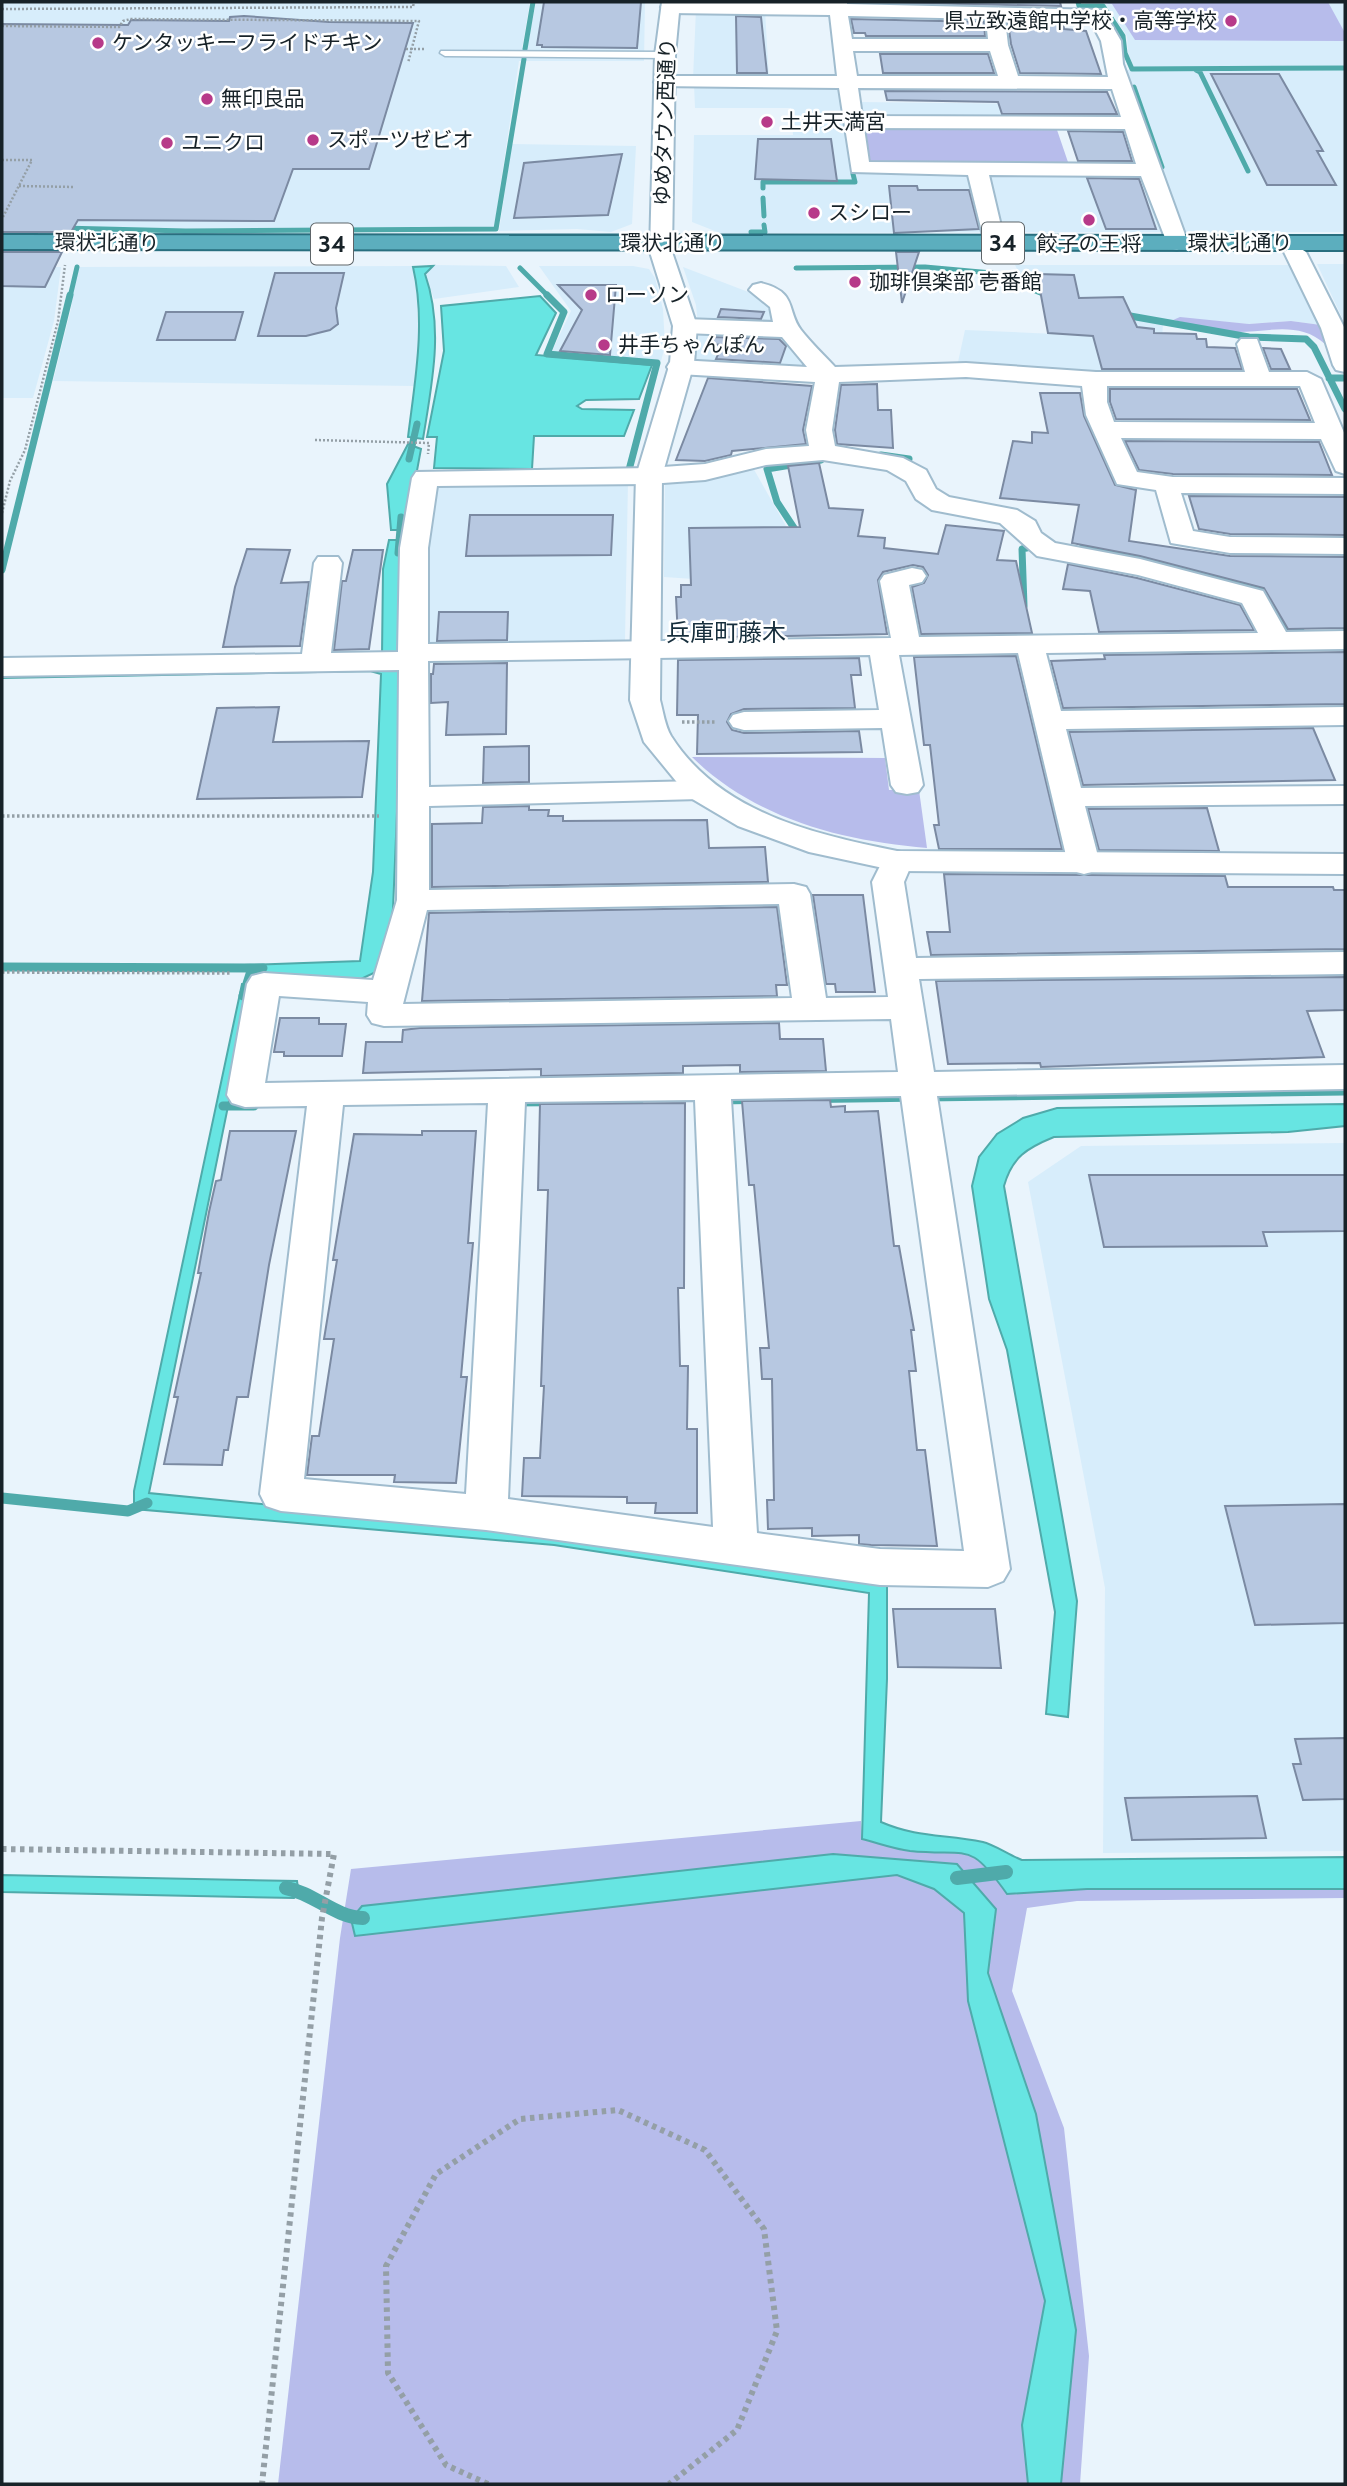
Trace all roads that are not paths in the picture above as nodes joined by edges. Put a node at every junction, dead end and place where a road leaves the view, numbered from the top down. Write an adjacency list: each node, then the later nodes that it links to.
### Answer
1 (671, 4): 2 (street); 8 (street, ゆめタウン西通り)
2 (838, 4): 4 (street); 5 (street)
3 (1033, 8): 4 (street); 12 (street)
4 (995, 14): 6 (street)
5 (844, 45): 6 (street); 9 (street)
6 (998, 45): 11 (street)
7 (445, 53): 8 (lane)
8 (665, 55): 10 (street, ゆめタウン西通り)
9 (850, 81): 10 (street); 11 (street); 13 (street)
10 (664, 82): 23 (street, ゆめタウン西通り)
11 (1010, 82): 12 (street)
12 (1120, 83): 14 (street)
13 (854, 122): 14 (street); 15 (street)
14 (1133, 123): 16 (street)
15 (977, 169): 16 (street); 19 (street)
16 (1149, 170): 20 (street)
17 (2, 236): 22 (lane)
18 (2, 242): 22 (highway, 環状北通り / 34)
19 (994, 243): 20 (highway, 環状北通り / 34); 23 (highway, 環状北通り / 34)
20 (1177, 243): 21 (highway, 環状北通り / 34)
21 (1345, 243)
22 (174, 244): 23 (highway, 環状北通り / 34)
23 (661, 247): 24 (highway, 環状北通り / 34); 26 (highway, 環状北通り / 34); 28 (street)
24 (1295, 252): 25 (highway, 環状北通り / 34); 31 (street)
25 (1345, 252)
26 (2, 255)
27 (761, 290): 29 (street)
28 (685, 326): 29 (street); 32 (street)
29 (788, 330): 33 (street)
30 (1249, 344): 34 (street)
31 (1345, 365)
32 (680, 367): 33 (street); 40 (street)
33 (828, 374): 35 (street); 38 (street)
34 (1259, 378): 35 (street); 37 (street)
35 (1096, 379): 36 (street)
36 (1108, 430): 37 (street); 41 (street)
37 (1331, 431): 39 (street)
38 (823, 452): 40 (street); 47 (street)
39 (1345, 466)
40 (649, 476): 50 (street); 51 (street)
41 (1173, 485): 42 (street); 43 (street)
42 (1345, 486)
43 (1345, 546)
44 (328, 563): 52 (street)
45 (903, 579): 49 (street)
46 (1345, 640): 47 (street)
47 (1277, 641): 48 (street)
48 (1030, 645): 49 (street); 56 (street)
49 (895, 647): 50 (street); 55 (street)
50 (644, 651): 51 (street); 59 (street)
51 (412, 657): 52 (street); 61 (street)
52 (315, 662): 53 (street)
53 (2, 667)
54 (1345, 716): 56 (street)
55 (895, 719): 57 (street); 58 (street)
56 (1051, 720): 62 (street)
57 (744, 721)
58 (906, 785)
59 (700, 790): 61 (street); 63 (street)
60 (1345, 795): 62 (street)
61 (411, 797): 66 (street)
62 (1069, 797): 64 (street)
63 (897, 861): 64 (street); 68 (street)
64 (1084, 864): 65 (street)
65 (1345, 864)
66 (412, 900): 69 (street); 70 (street)
67 (1345, 964): 68 (street)
68 (900, 969): 71 (street)
69 (387, 992): 70 (street); 76 (street)
70 (810, 1007): 71 (street)
71 (906, 1008): 73 (street)
72 (1345, 1077): 73 (street)
73 (918, 1092): 74 (street); 78 (street)
74 (712, 1096): 75 (street); 78 (street)
75 (506, 1099): 76 (street); 77 (street)
76 (325, 1102): 77 (street)
77 (486, 1513): 78 (street)
78 (736, 1545)

